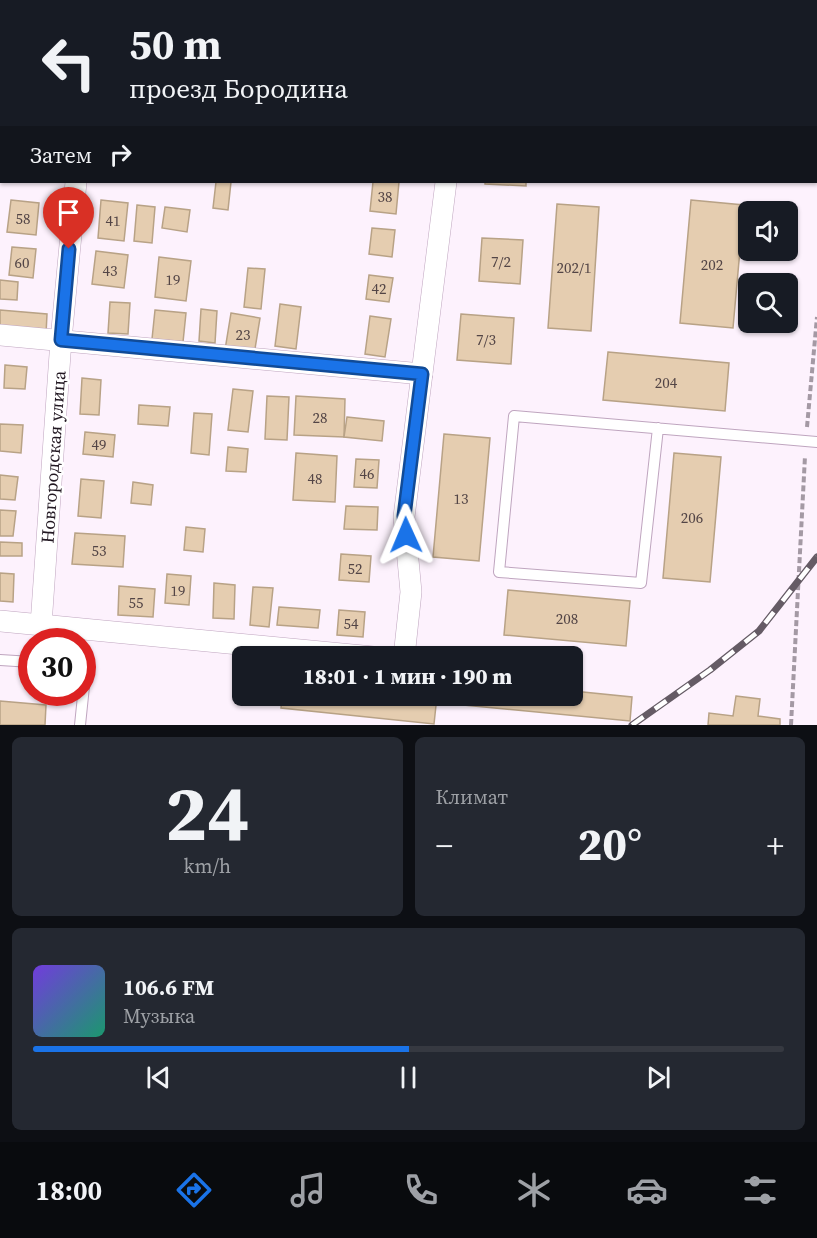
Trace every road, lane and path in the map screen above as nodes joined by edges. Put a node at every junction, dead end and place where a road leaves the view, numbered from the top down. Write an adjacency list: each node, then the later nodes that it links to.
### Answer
1 (76, 183): 5 (street, Новгородская улица)
2 (446, 183): 6 (street)
3 (817, 317): 8 (path)
4 (0, 335): 5 (street)
5 (61, 340): 6 (street); 10 (street, Новгородская улица)
6 (422, 374): 12 (street)
7 (658, 428): 7 (lane); 8 (lane)
8 (811, 441): 17 (path)
9 (0, 621): 10 (street)
10 (41, 625): 11 (street)
11 (259, 646)
12 (405, 646)
13 (0, 660): 14 (lane)
14 (18, 661)
15 (82, 706): 16 (lane)
16 (80, 725)
17 (790, 725)

